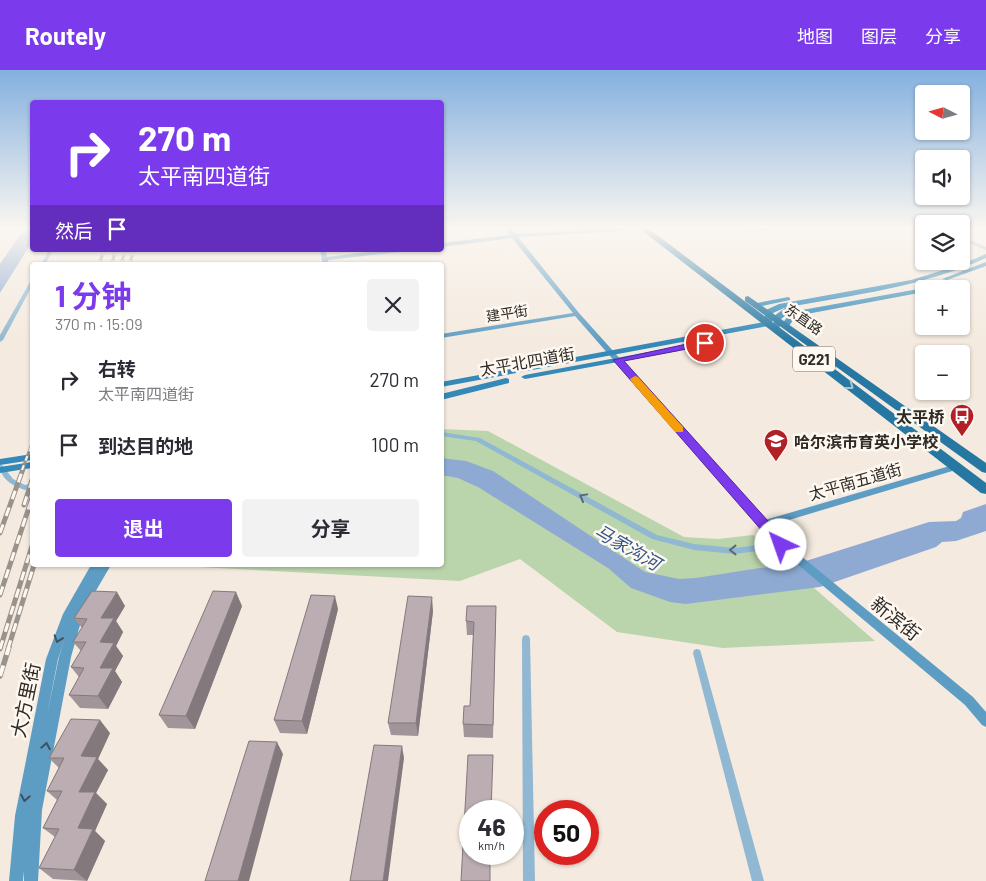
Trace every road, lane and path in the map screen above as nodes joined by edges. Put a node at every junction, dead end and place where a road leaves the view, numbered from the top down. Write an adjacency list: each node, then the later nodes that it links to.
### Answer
1 (539, 267): 13 (main road, 新滨街)
2 (697, 267): 14 (highway, 东直路 / G221)
3 (704, 267): 11 (highway, 东直路 / G221)
4 (956, 267): 12 (main road)
5 (979, 267): 12 (main road)
6 (929, 270): 11 (main road)
7 (986, 270): 8 (main road)
8 (962, 280)
9 (30, 287): 17 (street)
10 (915, 292): 15 (main road)
11 (757, 305): 14 (highway, 东直路 / G221)
12 (785, 308): 14 (main road)
13 (576, 314): 16 (main road, 建平街); 18 (main road, 新滨街)
14 (772, 321): 15 (highway, 东直路 / G221); 18 (main road, 太平北四道街); 29 (highway, 东直路 / G221, one-way to 29)
15 (786, 324): 31 (highway, 东直路 / G221)
16 (444, 336)
17 (0, 340)
18 (615, 357): 19 (main road, 太平北四道街); 34 (main road, 新滨街)
19 (507, 377): 20 (main road); 22 (main road, 太平北四道街); 24 (main road)
20 (444, 379)
21 (444, 385): 22 (main road, 太平北四道街)
22 (463, 385): 23 (main road, 太平北四道街)
23 (444, 391)
24 (444, 396)
25 (444, 434): 35 (street, one-way to 25)
26 (30, 456): 27 (main road)
27 (0, 462)
28 (30, 465): 30 (main road)
29 (956, 467): 33 (highway, 东直路 / G221); 34 (main road, 太平南五道街)
30 (0, 469): 32 (street)
31 (986, 469)
32 (30, 487)
33 (986, 489)
34 (763, 524): 35 (main road, 新滨街)
35 (781, 545): 40 (main road, 新滨街)
36 (95, 567): 41 (main road, 大方里街, one-way to 41)
37 (105, 567): 42 (main road, 大方里街, one-way to 37)
38 (526, 639): 43 (street)
39 (697, 653): 44 (street)
40 (986, 721)
41 (16, 881)
42 (32, 881)
43 (529, 881)
44 (758, 881)

